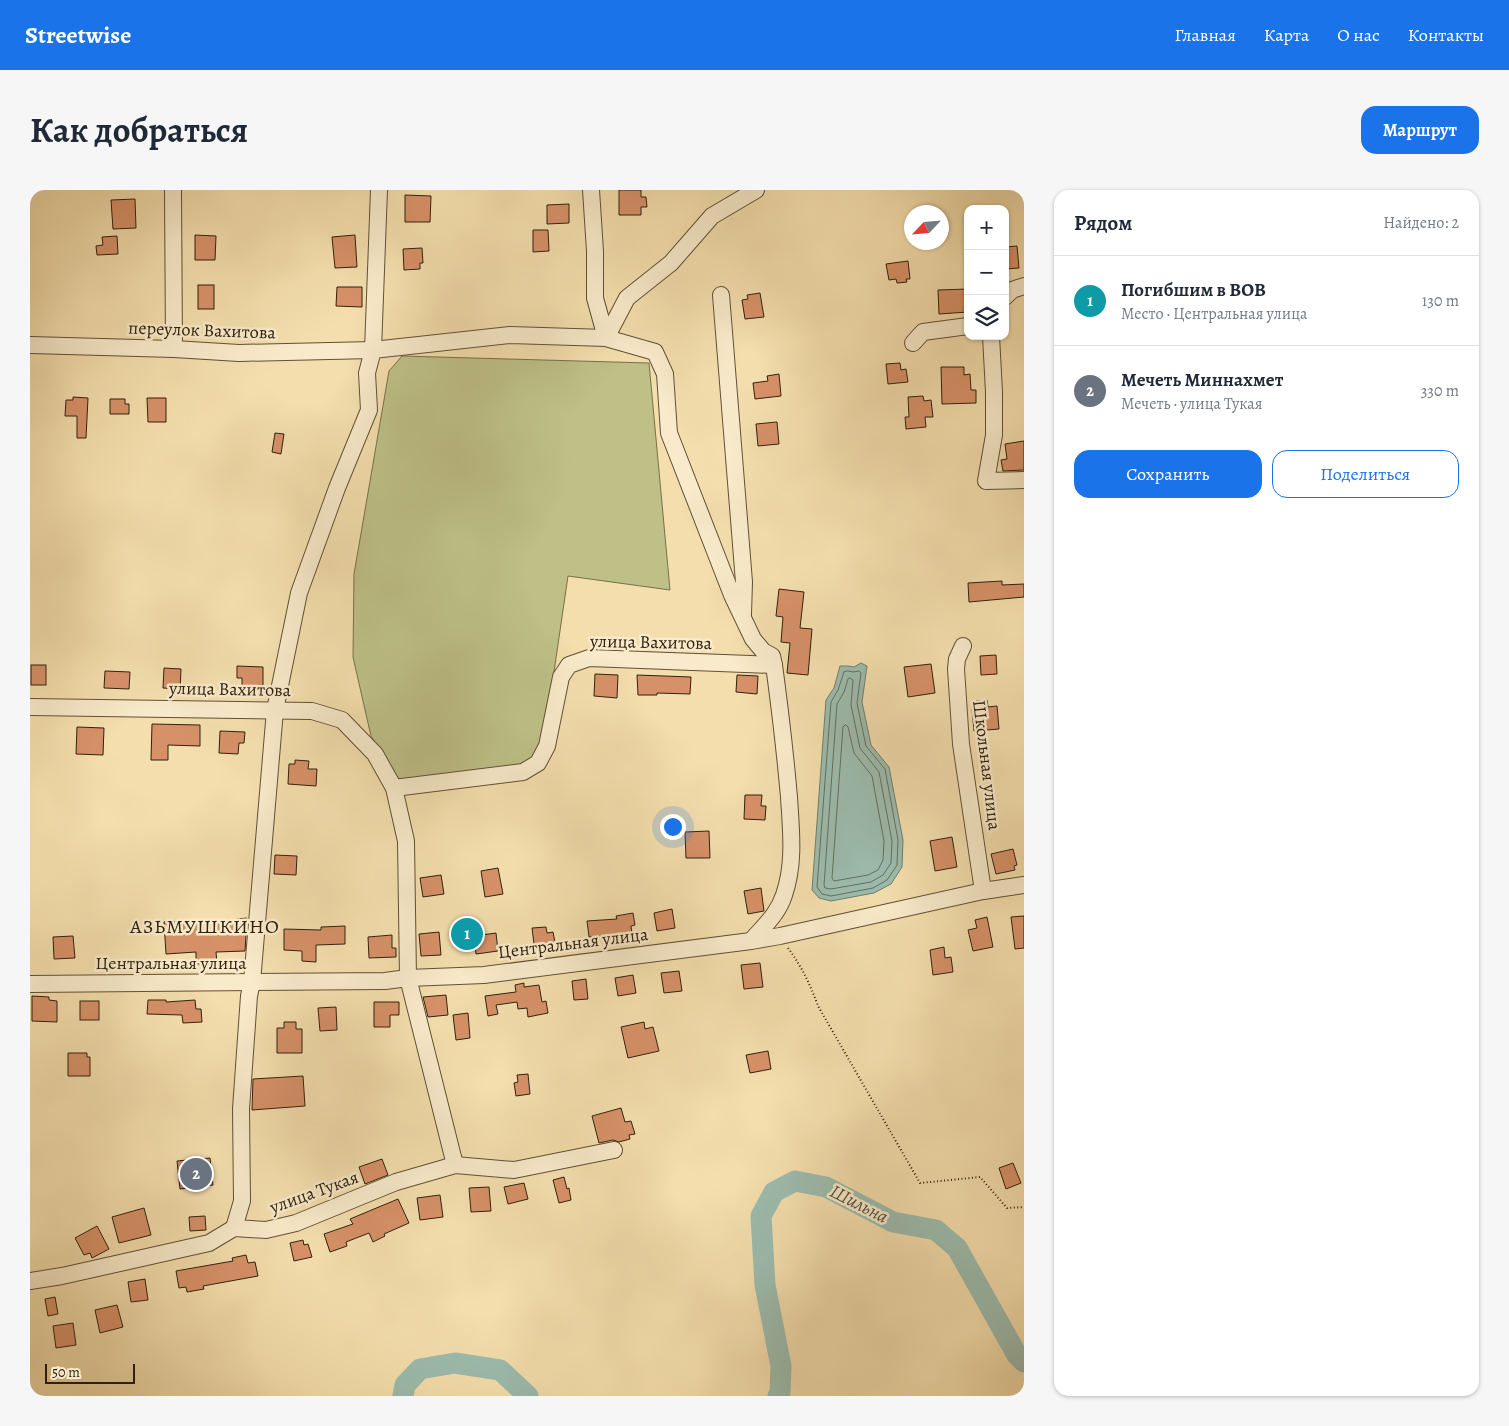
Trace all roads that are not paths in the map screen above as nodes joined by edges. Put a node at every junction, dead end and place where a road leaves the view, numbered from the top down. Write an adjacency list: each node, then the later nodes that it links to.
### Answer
1 (173, 190): 13 (street)
2 (379, 190): 14 (street)
3 (591, 190): 9 (street)
4 (756, 190): 9 (street)
5 (1024, 286): 7 (street)
6 (720, 295): 16 (street)
7 (1007, 295)
8 (964, 327): 11 (street)
9 (606, 338): 14 (street, переулок Вахитова); 16 (street, переулок Вахитова)
10 (990, 340): 15 (street)
11 (912, 342)
12 (30, 345): 13 (street, переулок Вахитова)
13 (174, 349): 14 (street, переулок Вахитова)
14 (373, 350): 20 (street)
15 (1024, 480)
16 (743, 616): 18 (street)
17 (964, 646): 23 (street, Школьная улица)
18 (774, 664): 21 (street, улица Вахитова); 24 (street)
19 (30, 707): 20 (street, улица Вахитова)
20 (275, 710): 21 (street, улица Вахитова); 28 (street)
21 (394, 788): 27 (street, улица Вахитова)
22 (1024, 885): 23 (street, Центральная улица)
23 (983, 891): 25 (street, Центральная улица)
24 (776, 913): 25 (street); 26 (street)
25 (780, 936): 26 (street, Центральная улица)
26 (751, 940): 27 (street, Центральная улица)
27 (408, 978): 28 (street, Центральная улица); 31 (street, улица Вахитова)
28 (252, 982): 29 (street, Центральная улица); 32 (street)
29 (30, 984)
30 (614, 1150): 31 (street, улица Тукая)
31 (455, 1165): 32 (street, улица Тукая)
32 (234, 1228): 33 (street)
33 (30, 1281)

